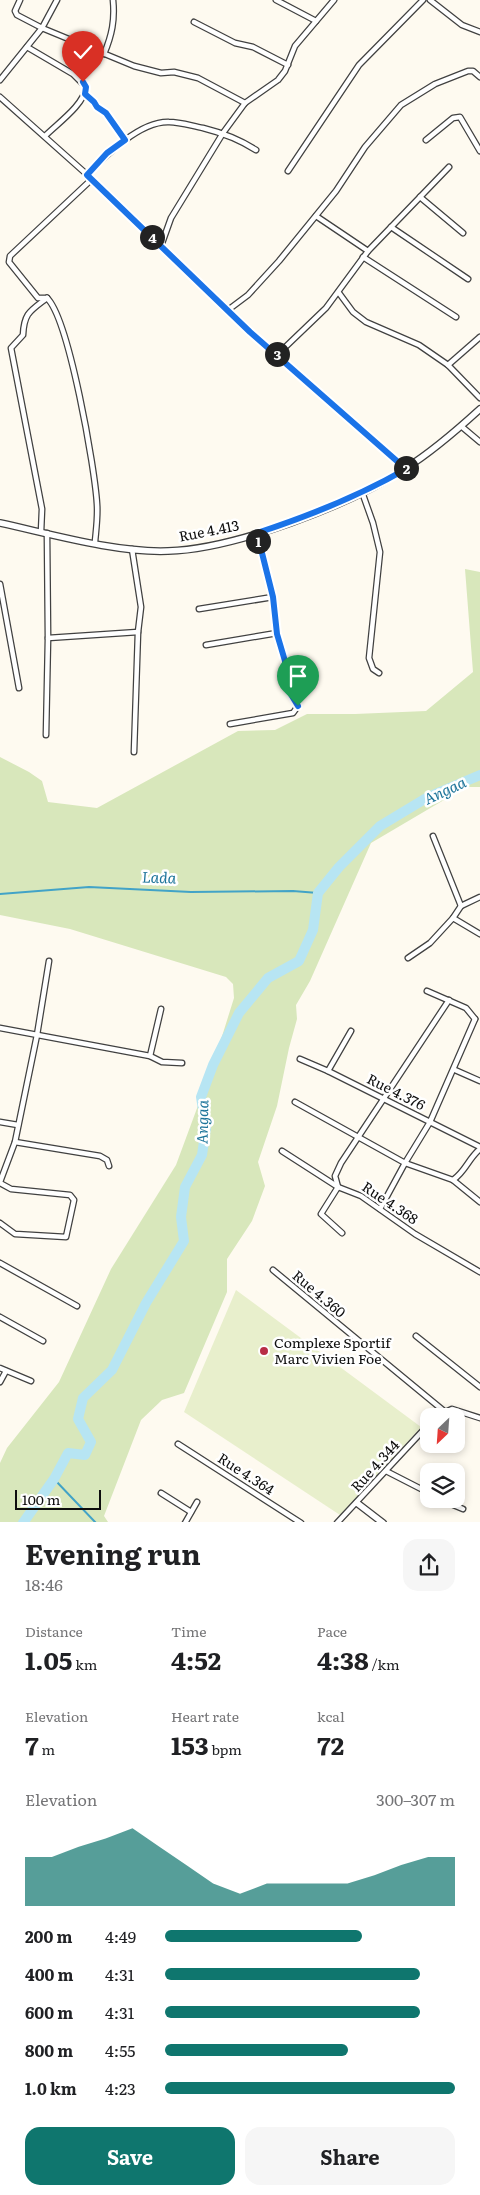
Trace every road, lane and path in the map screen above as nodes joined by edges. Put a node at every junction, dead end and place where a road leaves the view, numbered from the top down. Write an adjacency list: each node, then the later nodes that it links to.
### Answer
1 (20, 0): 10 (street)
2 (57, 0): 10 (street)
3 (113, 0): 13 (street)
4 (276, 0): 8 (street)
5 (334, 0): 8 (street)
6 (423, 0): 27 (street)
7 (430, 0): 11 (street)
8 (316, 21): 14 (street)
9 (194, 22): 14 (street)
10 (42, 28): 12 (street); 13 (street)
11 (480, 32)
12 (27, 48): 16 (street); 17 (street)
13 (104, 54): 19 (street)
14 (288, 65): 19 (street)
15 (480, 77): 31 (street)
16 (0, 80)
17 (85, 94): 21 (street); 22 (street)
18 (0, 96): 21 (street)
19 (245, 103): 20 (street)
20 (223, 133): 22 (street); 24 (street); 34 (street)
21 (45, 136): 28 (street)
22 (125, 140): 28 (street)
23 (426, 140): 25 (street)
24 (256, 150)
25 (480, 151)
26 (449, 167): 30 (street)
27 (288, 171)
28 (87, 175): 29 (street)
29 (92, 179): 34 (street); 39 (street)
30 (420, 197): 32 (street); 33 (street)
31 (316, 216): 35 (street); 40 (street)
32 (391, 227): 35 (street); 37 (street)
33 (462, 233)
34 (161, 246): 40 (street)
35 (368, 251): 36 (street)
36 (363, 257): 38 (street); 41 (street)
37 (468, 279)
38 (339, 293): 43 (street); 44 (street)
39 (46, 298): 52 (street); 54 (street)
40 (228, 310): 43 (street)
41 (456, 317)
42 (480, 337): 44 (street)
43 (277, 354): 49 (street)
44 (448, 365): 45 (street)
45 (480, 398)
46 (480, 409): 47 (street, Rue 4.413)
47 (461, 426): 48 (street); 49 (street, Rue 4.413)
48 (480, 442)
49 (406, 469): 50 (street, Rue 4.413)
50 (362, 492): 53 (street, Rue 4.413); 63 (street)
51 (0, 523): 52 (street, Rue 4.413)
52 (44, 533): 54 (street, Rue 4.413); 61 (street)
53 (257, 533): 55 (street, Rue 4.413); 57 (street)
54 (95, 542): 55 (street, Rue 4.413)
55 (132, 549): 59 (street)
56 (0, 584): 64 (street)
57 (273, 597): 58 (street); 60 (street)
58 (199, 609)
59 (138, 632): 61 (street); 67 (street)
60 (277, 634): 62 (street); 65 (street)
61 (48, 638): 66 (street)
62 (206, 645)
63 (380, 673)
64 (19, 688)
65 (230, 724)
66 (46, 735)
67 (134, 752)
68 (433, 836): 70 (street)
69 (480, 897): 70 (street)
70 (461, 906): 71 (street)
71 (453, 918): 72 (street); 73 (street)
72 (480, 934)
73 (408, 958)
74 (49, 960): 81 (street)
75 (427, 991): 76 (street)
76 (449, 1000): 78 (street); 88 (street)
77 (161, 1009): 82 (street)
78 (477, 1019): 86 (street)
79 (0, 1028): 81 (street)
80 (351, 1031): 85 (street)
81 (37, 1035): 82 (street); 92 (street)
82 (150, 1056): 84 (street)
83 (300, 1060): 85 (street, Rue 4.376)
84 (182, 1063)
85 (328, 1070): 88 (street, Rue 4.376)
86 (455, 1070): 87 (street); 91 (street)
87 (480, 1082)
88 (385, 1099): 91 (street, Rue 4.376); 93 (street)
89 (295, 1102): 93 (street)
90 (0, 1122): 92 (street)
91 (430, 1122): 95 (street, Rue 4.376); 97 (street)
92 (18, 1125): 94 (street)
93 (360, 1137): 97 (street); 101 (street)
94 (15, 1142): 98 (street); 100 (street)
95 (480, 1148): 99 (street)
96 (282, 1151): 101 (street, Rue 4.368)
97 (405, 1163): 99 (street); 103 (street)
98 (109, 1166)
99 (453, 1180): 102 (street)
100 (0, 1182): 104 (street)
101 (338, 1187): 103 (street, Rue 4.368); 105 (street)
102 (480, 1202)
103 (380, 1210): 108 (street, Rue 4.368)
104 (0, 1223)
105 (342, 1233)
106 (0, 1263): 109 (street)
107 (273, 1270): 118 (street, Rue 4.360)
108 (480, 1272)
109 (77, 1306)
110 (0, 1316): 112 (street)
111 (416, 1336): 117 (street)
112 (43, 1341)
113 (0, 1368): 114 (street)
114 (6, 1371): 115 (street); 116 (street)
115 (32, 1381)
116 (0, 1382)
117 (480, 1387)
118 (440, 1408)
119 (465, 1413): 120 (street)
120 (480, 1418)
121 (420, 1434): 123 (street, Rue 4.344)
122 (178, 1444): 130 (street, Rue 4.364)
123 (386, 1471): 124 (street); 127 (street, Rue 4.344)
124 (420, 1488)
125 (161, 1493): 128 (street)
126 (197, 1502): 128 (street)
127 (357, 1503): 131 (street, Rue 4.344); 132 (street)
128 (191, 1512): 129 (street)
129 (185, 1522)
130 (301, 1522)
131 (337, 1522)
132 (383, 1522)

